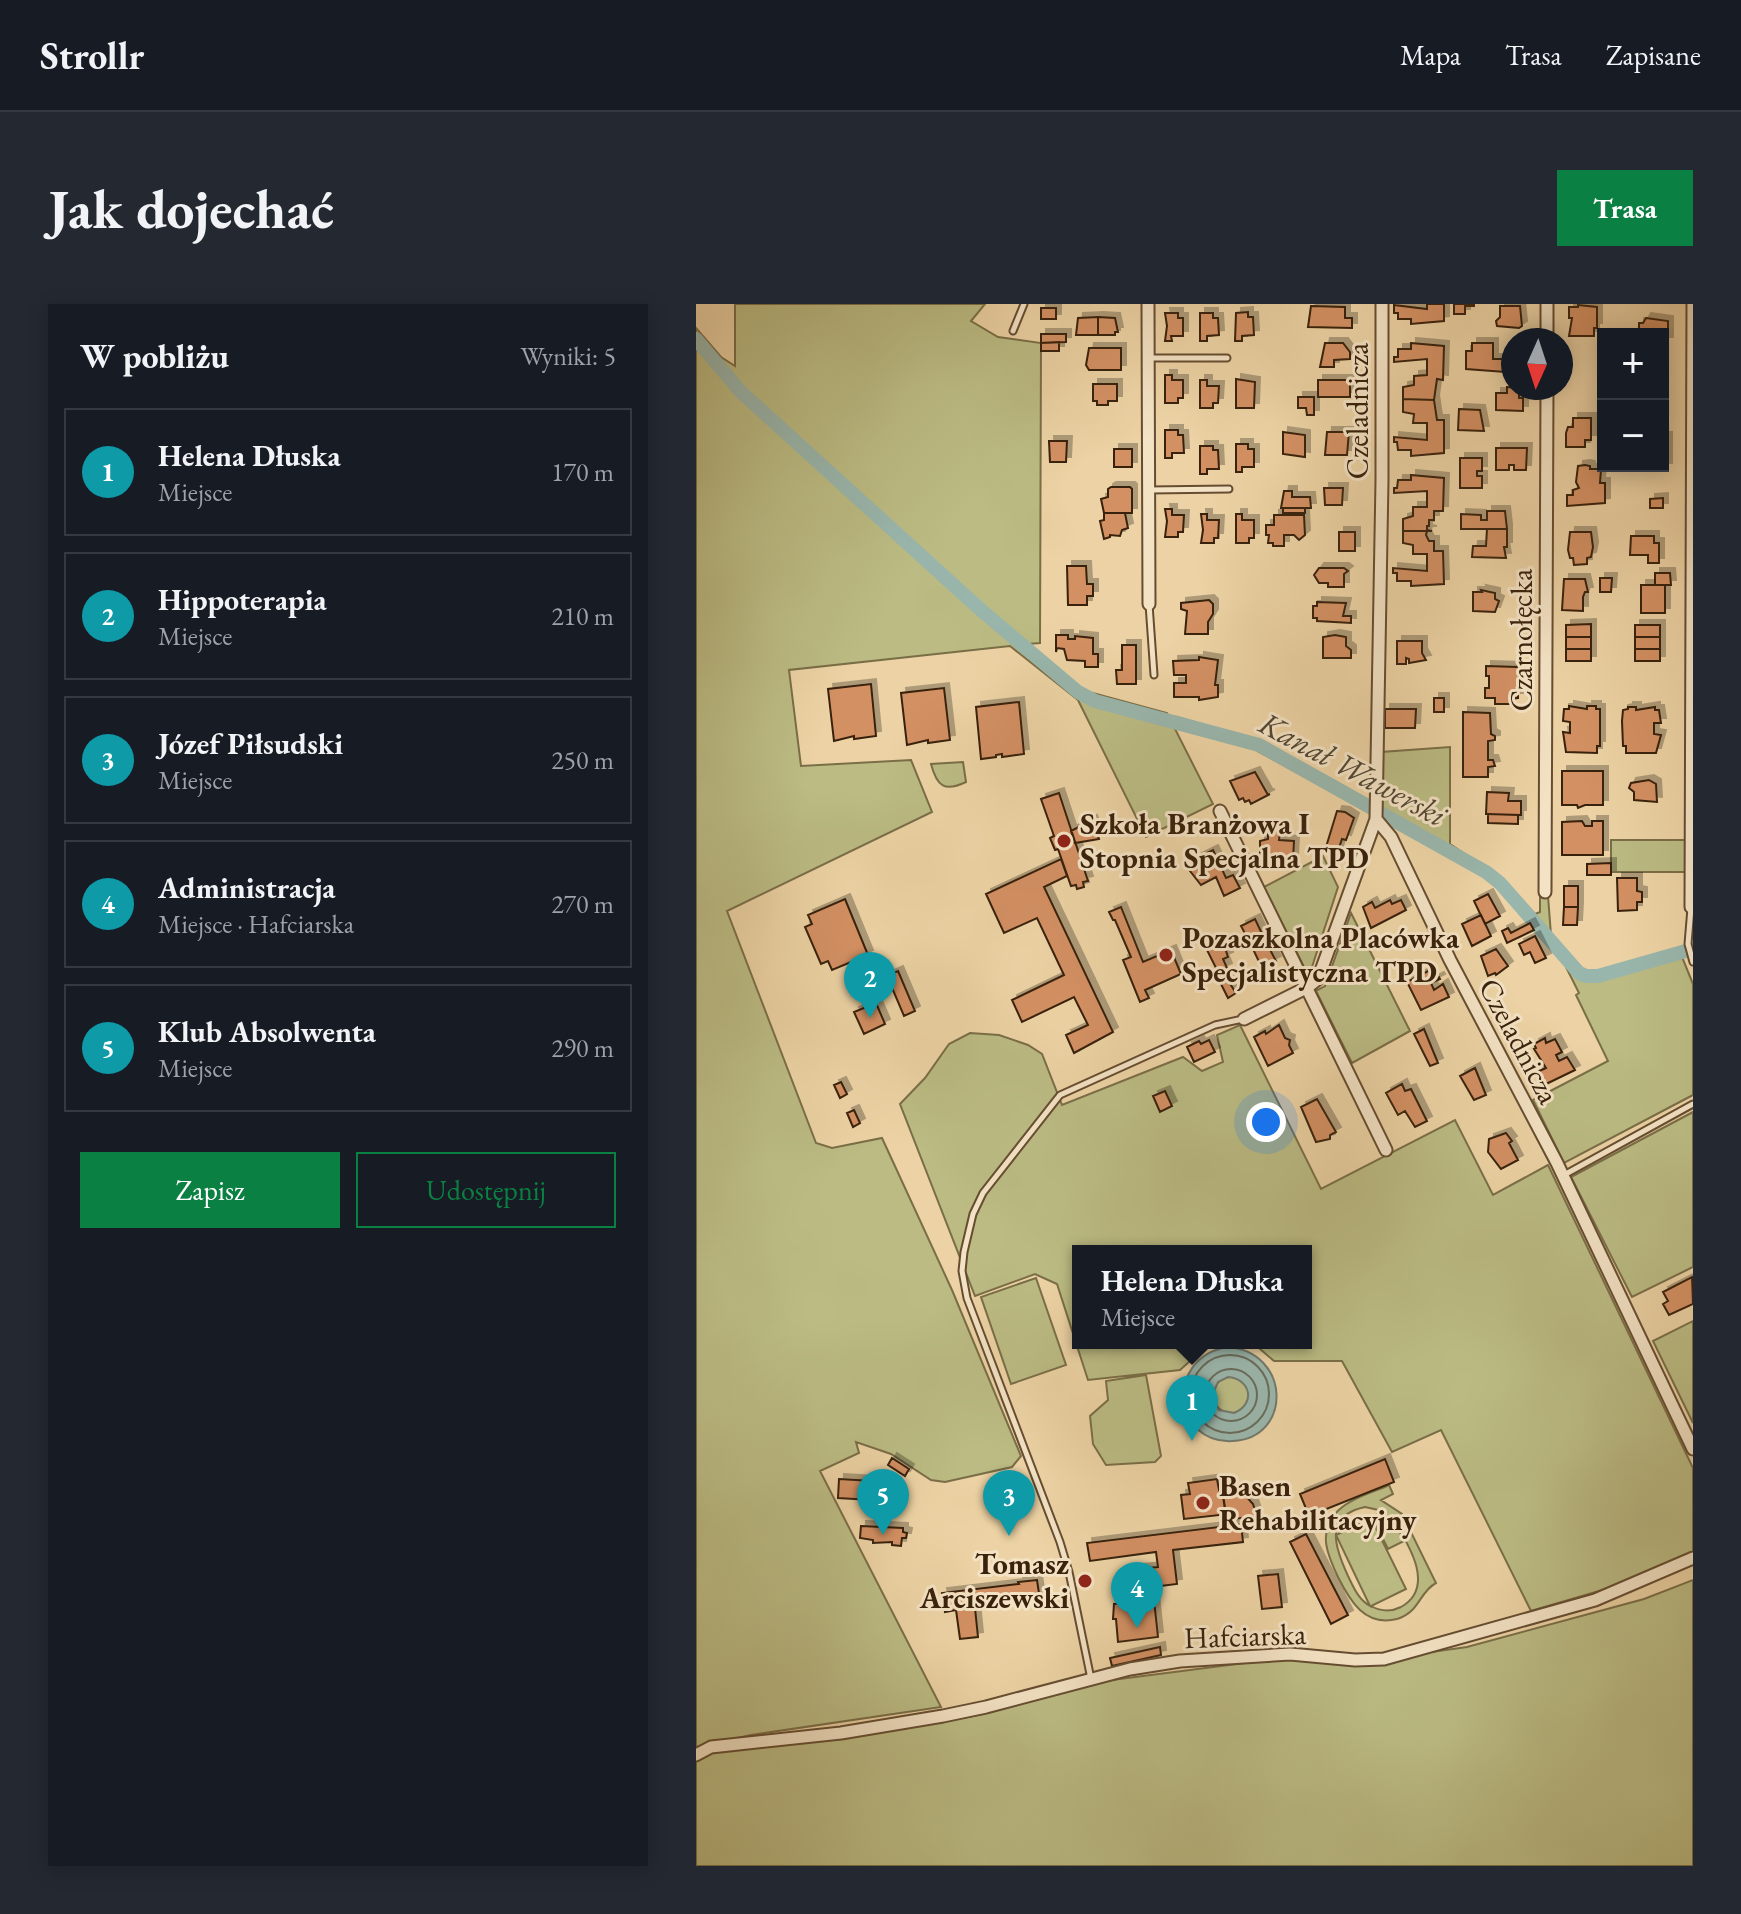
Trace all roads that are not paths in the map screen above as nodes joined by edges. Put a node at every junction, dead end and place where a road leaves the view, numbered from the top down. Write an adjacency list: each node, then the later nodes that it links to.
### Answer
1 (1024, 304): 7 (lane)
2 (1148, 304): 8 (street)
3 (1382, 304): 16 (street, Czeladnicza)
4 (1547, 304): 6 (street)
5 (1693, 304): 18 (street)
6 (1547, 328)
7 (1013, 331)
8 (1148, 358): 9 (lane); 12 (street)
9 (1227, 358)
10 (1547, 400): 17 (street, Czarnołęcka)
11 (1229, 489): 12 (lane)
12 (1148, 490): 13 (street)
13 (1149, 604): 14 (lane)
14 (1154, 675)
15 (1220, 811): 20 (street)
16 (1376, 813): 20 (street); 24 (street, Czeladnicza)
17 (1545, 892)
18 (1691, 907): 19 (lane)
19 (1692, 960)
20 (1308, 987): 21 (street); 23 (street)
21 (1244, 1019): 27 (lane)
22 (1693, 1104): 24 (lane)
23 (1386, 1150)
24 (1562, 1176): 25 (street, Czeladnicza)
25 (1693, 1449)
26 (1693, 1558): 27 (street, Hafciarska)
27 (1091, 1680): 28 (street, Hafciarska)
28 (696, 1755)

